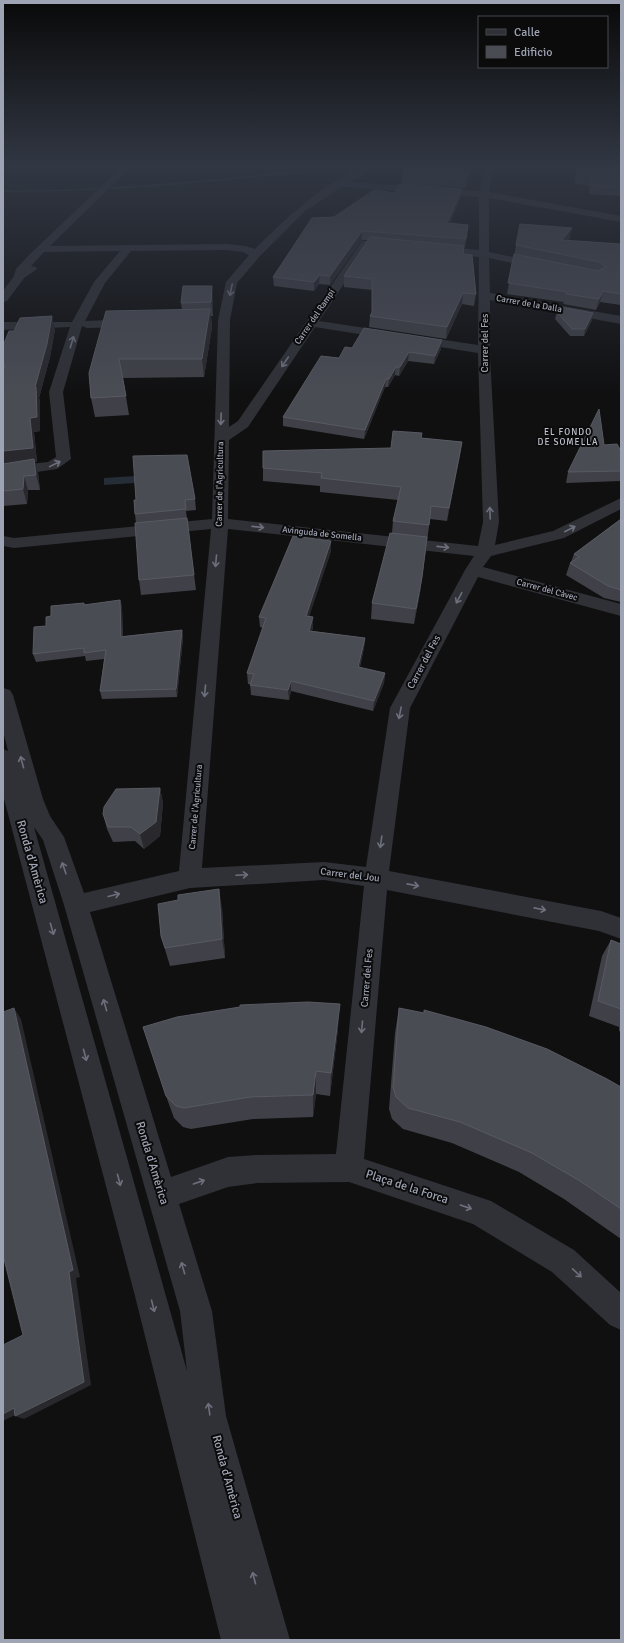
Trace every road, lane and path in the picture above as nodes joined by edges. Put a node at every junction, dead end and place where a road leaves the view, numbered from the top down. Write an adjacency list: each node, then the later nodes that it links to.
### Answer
1 (50, 241): 10 (street)
2 (61, 241): 11 (street)
3 (263, 241): 7 (street)
4 (270, 241): 12 (street, Carrer de l'Agricultura)
5 (484, 241): 13 (street, Carrer del Fes)
6 (390, 245): 20 (street, Carrer del Rampí)
7 (227, 247): 8 (street); 12 (street)
8 (128, 248): 11 (street); 26 (street, one-way to 8)
9 (420, 248): 13 (street)
10 (41, 249): 11 (street); 15 (street)
11 (52, 249): 15 (street)
12 (256, 254): 25 (street, Carrer de l'Agricultura, one-way to 25)
13 (484, 254): 14 (street); 16 (street, Carrer del Fes)
14 (551, 268)
15 (20, 276): 17 (street)
16 (485, 296): 18 (street, Carrer de la Dalla); 24 (street, Carrer del Fes)
17 (3, 299)
18 (621, 320)
19 (142, 323): 22 (street)
20 (311, 323): 24 (street); 25 (street, Carrer del Rampí, one-way to 25)
21 (68, 324): 23 (street)
22 (87, 324)
23 (3, 326)
24 (485, 350): 30 (street, Carrer del Fes, one-way to 24)
25 (221, 439): 28 (street, Carrer de l'Agricultura)
26 (3, 472)
27 (621, 503): 30 (street, Avinguda de Somella, one-way to 27)
28 (220, 522): 29 (street, Avinguda de Somella); 30 (street, Avinguda de Somella, one-way to 30); 34 (street, Carrer de l'Agricultura, one-way to 34)
29 (7, 544)
30 (479, 561): 31 (street, Carrer del Càvec); 35 (street, Carrer del Fes, one-way to 35)
31 (621, 610)
32 (3, 695): 36 (street, Ronda d'Amèrica, one-way to 32)
33 (3, 757): 41 (street, Ronda d'Amèrica, one-way to 41)
34 (190, 878): 35 (street, Carrer del Jou, one-way to 35); 36 (street, Carrer del Jou, one-way to 34)
35 (376, 878): 37 (street, Carrer del Jou, one-way to 37); 38 (street, Carrer del Fes, one-way to 38)
36 (76, 905): 39 (street, Ronda d'Amèrica, one-way to 36)
37 (621, 929)
38 (349, 1168): 39 (street, Plaça de la Forca, one-way to 38); 40 (street, Plaça de la Forca, one-way to 40)
39 (162, 1195): 42 (street, Ronda d'Amèrica, one-way to 39)
40 (621, 1314)
41 (240, 1640)
42 (271, 1640)

